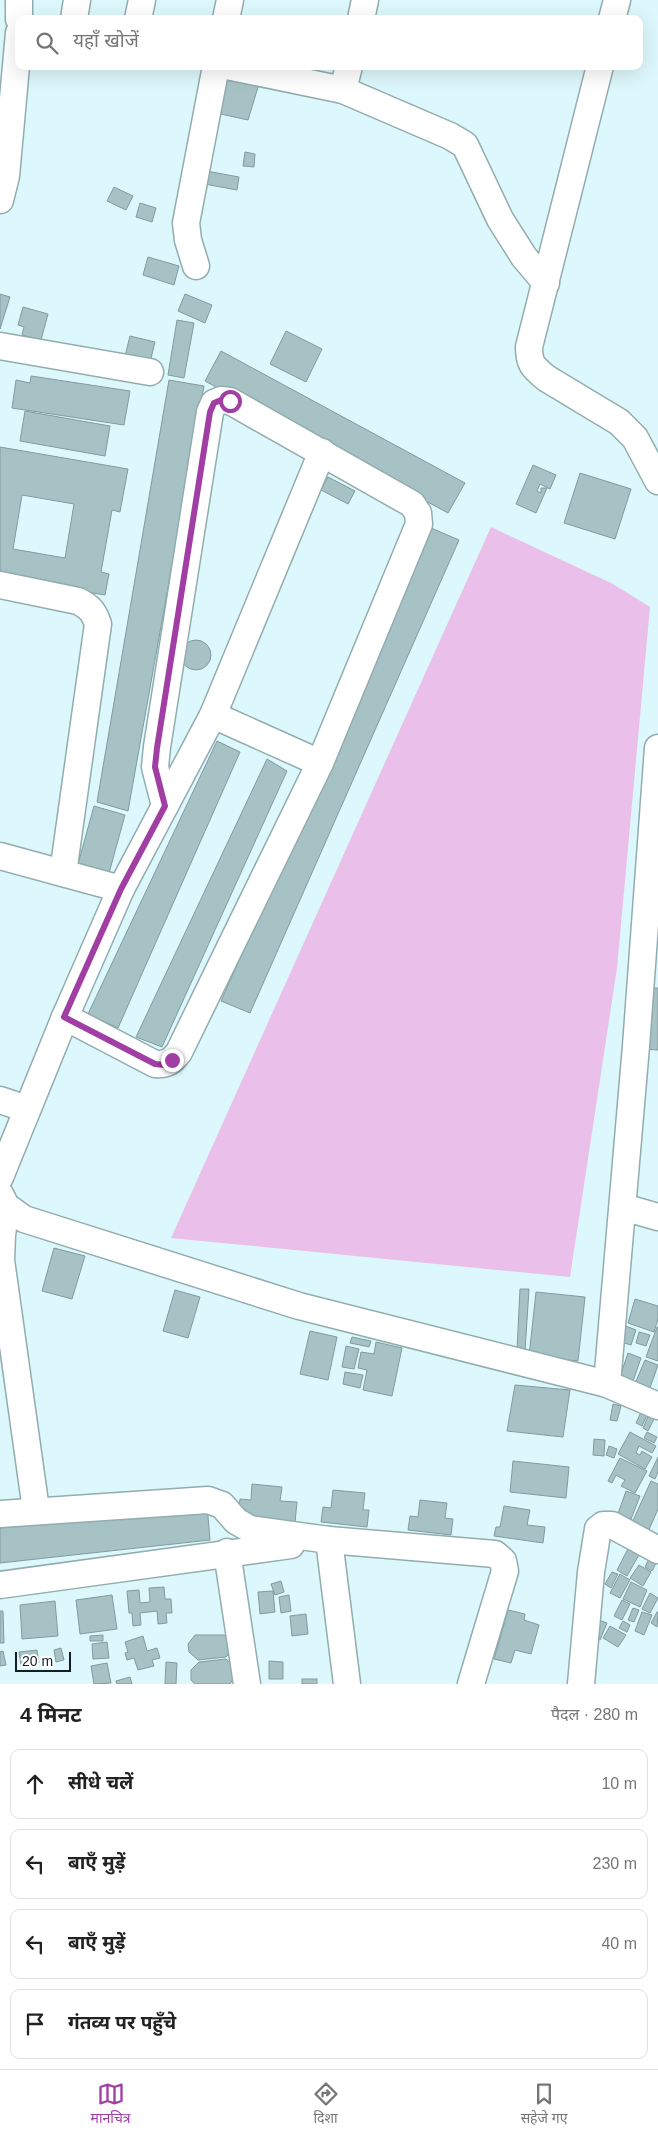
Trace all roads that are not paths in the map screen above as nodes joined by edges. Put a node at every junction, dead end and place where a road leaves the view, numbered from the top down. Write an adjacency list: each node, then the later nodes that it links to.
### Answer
1 (20, 0): 7 (street)
2 (78, 0): 8 (street)
3 (142, 0): 9 (street)
4 (230, 0): 10 (street)
5 (365, 0): 11 (street)
6 (618, 0): 12 (street)
7 (19, 15)
8 (75, 15)
9 (139, 15)
10 (227, 15)
11 (362, 15)
12 (613, 15)
13 (16, 70): 18 (street)
14 (215, 70): 19 (street)
15 (266, 70): 17 (street)
16 (599, 70): 20 (street)
17 (346, 78): 20 (street)
18 (0, 200)
19 (196, 266)
20 (546, 283): 24 (street)
21 (0, 346): 22 (street)
22 (150, 372)
23 (322, 452): 26 (street); 28 (street); 30 (street)
24 (658, 481)
25 (0, 585): 32 (street)
26 (213, 715): 28 (street); 30 (street)
27 (658, 748): 29 (street)
28 (320, 763): 34 (street)
29 (656, 800): 39 (street)
30 (165, 806): 33 (street)
31 (0, 856): 32 (street)
32 (63, 873): 33 (street)
33 (121, 889): 34 (street)
34 (64, 1017): 36 (street)
35 (0, 1100): 36 (street)
36 (27, 1109): 37 (street)
37 (0, 1177)
38 (3, 1200): 41 (street); 43 (street)
39 (623, 1207): 40 (street); 41 (street)
40 (658, 1217)
41 (607, 1384): 42 (street)
42 (658, 1406)
43 (36, 1510): 44 (street); 45 (street)
44 (0, 1514)
45 (329, 1540): 47 (street); 50 (street); 51 (street)
46 (658, 1550): 52 (street)
47 (227, 1552): 48 (street); 49 (street)
48 (0, 1585)
49 (247, 1684)
50 (347, 1684)
51 (471, 1684)
52 (581, 1684)

